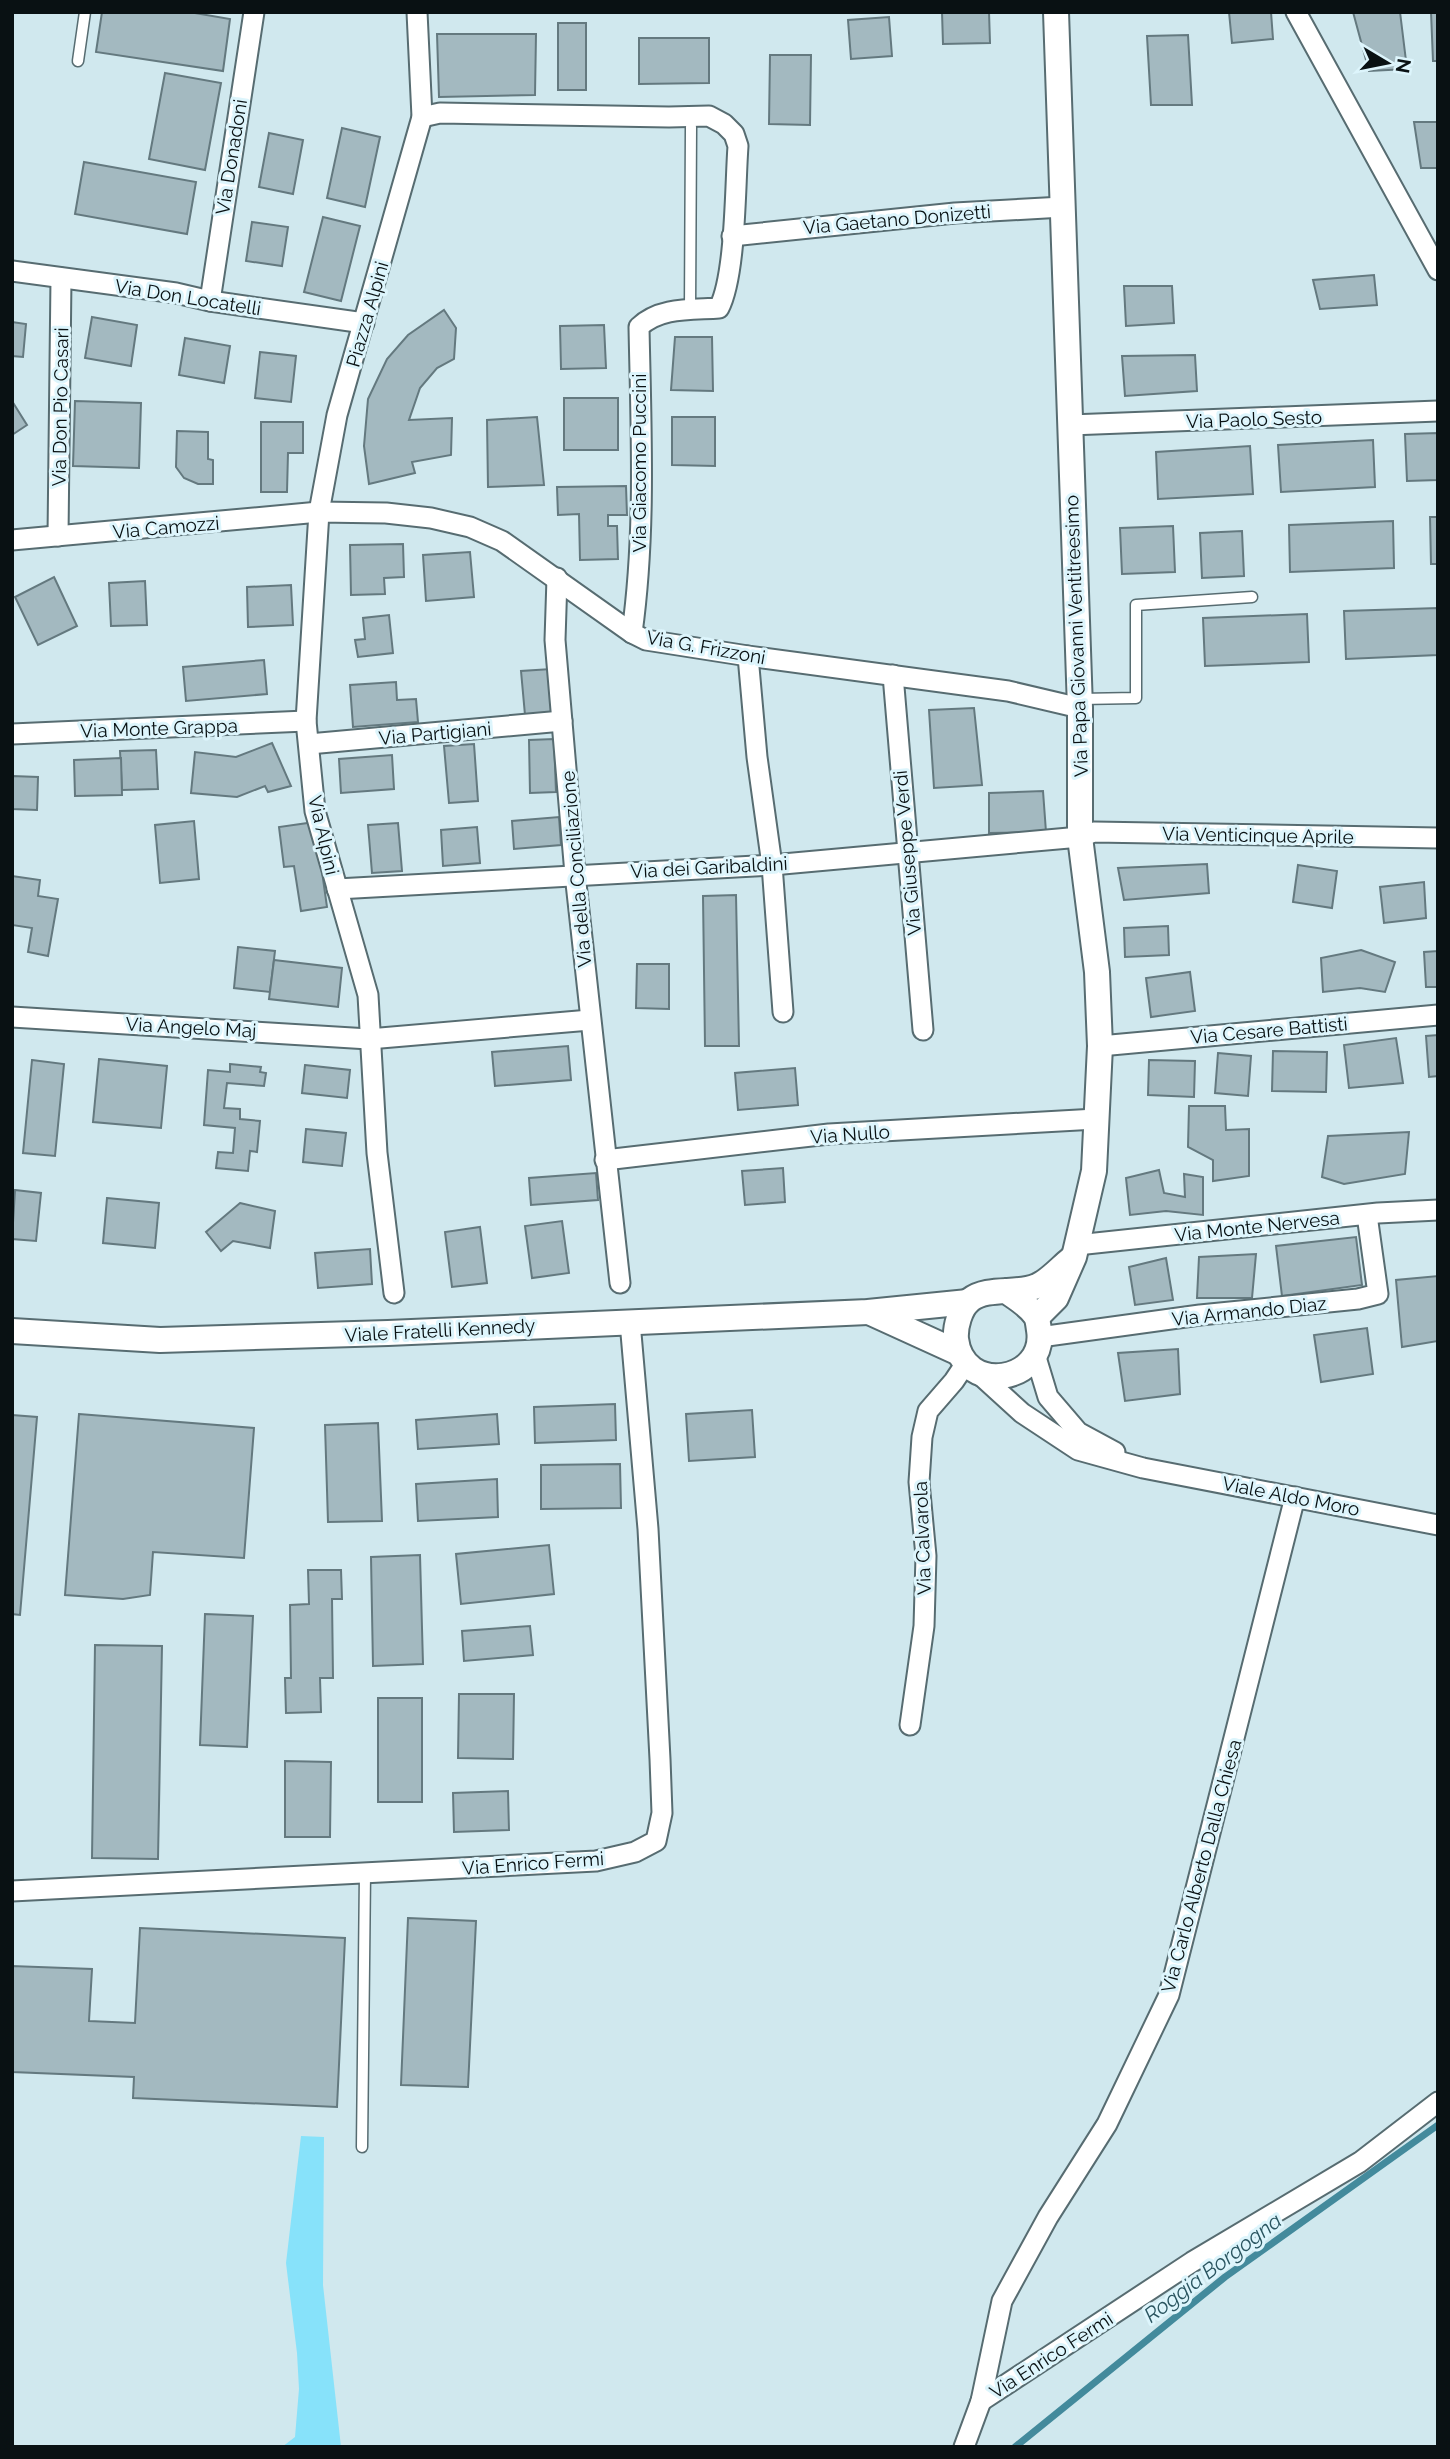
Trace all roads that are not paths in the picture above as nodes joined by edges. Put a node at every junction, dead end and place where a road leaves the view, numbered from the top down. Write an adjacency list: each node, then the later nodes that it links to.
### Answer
1 (85, 12): 6 (lane)
2 (254, 12): 14 (street, Via Donadoni)
3 (417, 12): 7 (street, Piazza Alpini)
4 (1056, 12): 9 (street, Via Papa Giovanni Ventitreesimo)
5 (1296, 12): 11 (street)
6 (78, 61)
7 (422, 117): 8 (street); 16 (street, Piazza Alpini)
8 (690, 122): 10 (street); 15 (lane)
9 (1063, 206): 10 (street, Via Gaetano Donizetti); 18 (street, Via Papa Giovanni Ventitreesimo)
10 (732, 236): 15 (street)
11 (1438, 270)
12 (12, 271): 13 (street, Via Don Locatelli)
13 (61, 278): 14 (street, Via Don Locatelli); 20 (street, Via Don Pio Casari)
14 (210, 301): 16 (street, Via Don Locatelli)
15 (690, 310): 24 (street, Via Giacomo Puccini)
16 (364, 323): 19 (street, Piazza Alpini)
17 (1438, 411): 18 (street, Via Paolo Sesto)
18 (1070, 425): 27 (street, Via Papa Giovanni Ventitreesimo)
19 (319, 512): 20 (street, Via Camozzi); 22 (street, Via G. Frizzoni); 28 (street, Via Alpini)
20 (58, 536): 21 (street, Via Camozzi)
21 (12, 540)
22 (557, 578): 24 (street, Via G. Frizzoni); 29 (street, Via della Conciliazione)
23 (1252, 597): 27 (lane)
24 (632, 633): 25 (street, Via G. Frizzoni)
25 (748, 656): 26 (street, Via G. Frizzoni); 35 (street)
26 (893, 675): 27 (street, Via G. Frizzoni); 34 (street, Via Giuseppe Verdi)
27 (1080, 703): 32 (street, Via Papa Giovanni Ventitreesimo)
28 (306, 721): 30 (street, Via Monte Grappa); 31 (street, Via Alpini)
29 (562, 721): 31 (street, Via Partigiani); 36 (street, Via della Conciliazione)
30 (12, 734)
31 (309, 744): 37 (street, Via Alpini)
32 (1080, 838): 33 (street, Via Venticinque Aprile); 34 (street, Via dei Garibaldini); 44 (street, Via Papa Giovanni Ventitreesimo)
33 (1438, 838)
34 (907, 853): 35 (street, Via dei Garibaldini); 42 (street, Via Giuseppe Verdi)
35 (772, 865): 36 (street, Via dei Garibaldini); 38 (street)
36 (575, 874): 37 (street, Via dei Garibaldini); 41 (street, Via della Conciliazione)
37 (337, 889): 43 (street, Via Alpini)
38 (783, 1012)
39 (1438, 1015): 44 (street, Via Cesare Battisti)
40 (12, 1017): 43 (street, Via Angelo Maj)
41 (590, 1020): 43 (street, Via Angelo Maj); 46 (street, Via della Conciliazione)
42 (923, 1030)
43 (369, 1039): 52 (street, Via Alpini)
44 (1100, 1046): 45 (street, Via Papa Giovanni Ventitreesimo)
45 (1096, 1119): 46 (street, Via Nullo); 49 (street, Via Papa Giovanni Ventitreesimo)
46 (605, 1160): 50 (street, Via della Conciliazione)
47 (1438, 1210): 48 (street, Via Monte Nervesa)
48 (1367, 1215): 49 (street, Via Monte Nervesa); 57 (street, Via Armando Diaz)
49 (1075, 1251): 51 (street); 57 (street, Via Papa Giovanni Ventitreesimo)
50 (620, 1283)
51 (1006, 1292): 53 (street); 57 (street)
52 (394, 1293)
53 (968, 1302): 54 (street, Viale Fratelli Kennedy); 58 (street)
54 (868, 1312): 55 (street, Viale Fratelli Kennedy); 58 (street, Viale Fratelli Kennedy)
55 (630, 1322): 56 (street, Viale Fratelli Kennedy); 63 (street, Via Enrico Fermi)
56 (12, 1331)
57 (1037, 1336): 58 (street); 59 (street, Viale Aldo Moro)
58 (967, 1363): 59 (street, Viale Aldo Moro); 62 (street, Via Calvarola)
59 (1143, 1468): 60 (street, Viale Aldo Moro)
60 (1295, 1497): 61 (street, Viale Aldo Moro); 67 (street, Via Carlo Alberto Dalla Chiesa)
61 (1438, 1525)
62 (910, 1725)
63 (365, 1873): 64 (street, Via Enrico Fermi); 66 (lane)
64 (12, 1891)
65 (1438, 2102): 67 (street, Via Enrico Fermi)
66 (362, 2147)
67 (981, 2400): 68 (street, Via Carlo Alberto Dalla Chiesa)
68 (964, 2447)

